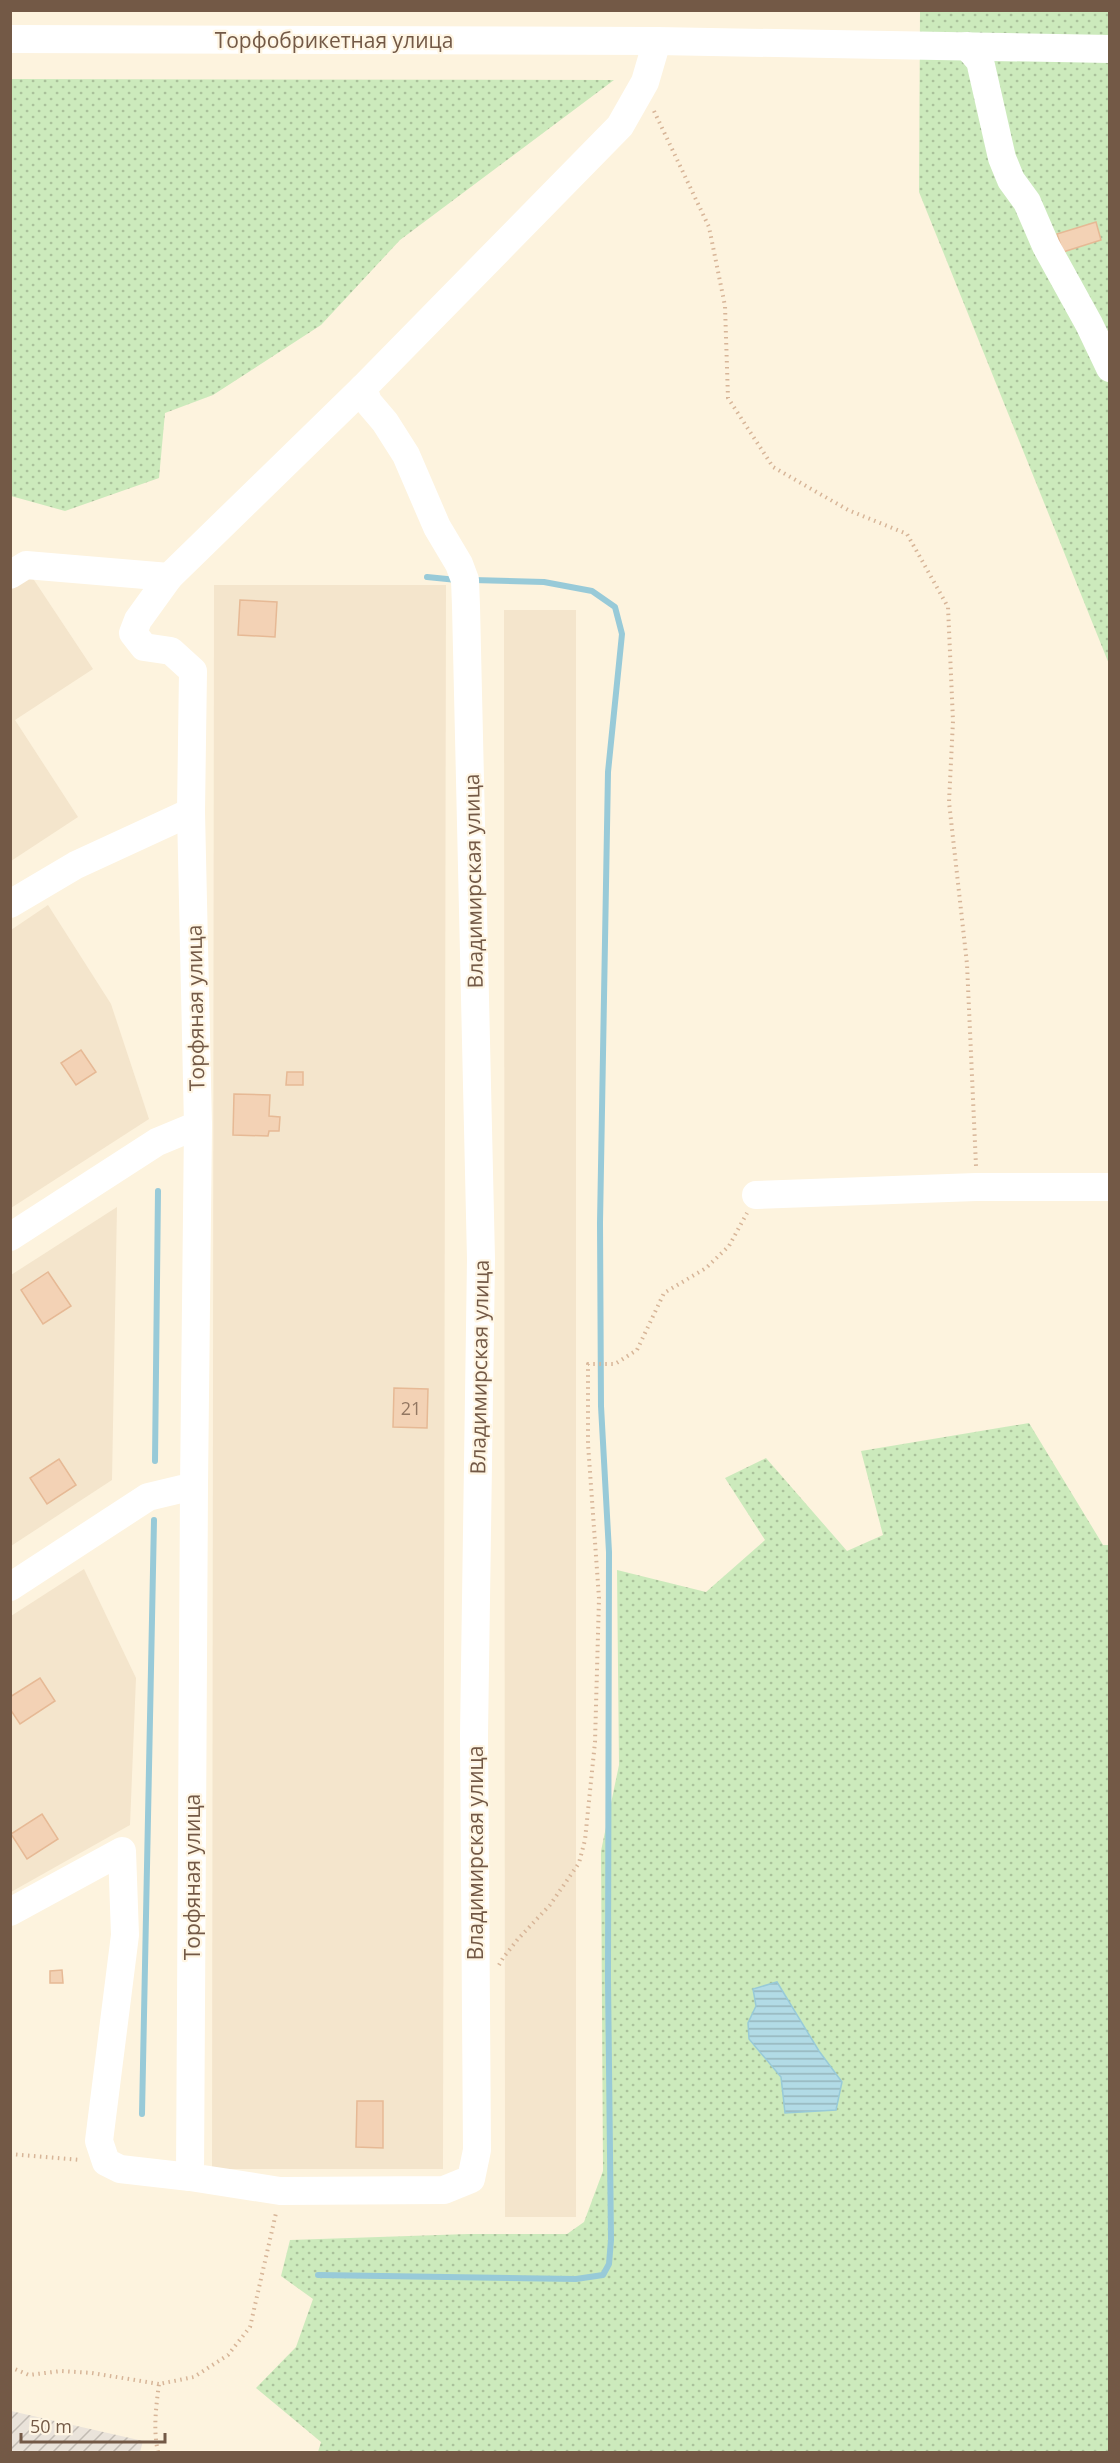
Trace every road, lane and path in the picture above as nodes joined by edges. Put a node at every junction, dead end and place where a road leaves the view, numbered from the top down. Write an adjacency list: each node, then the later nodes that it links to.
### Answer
1 (10, 39): 2 (street, Торфобрикетная улица)
2 (657, 41): 3 (street, Торфобрикетная улица); 5 (street)
3 (967, 46): 4 (street, Торфобрикетная улица); 6 (street)
4 (1110, 49)
5 (645, 82): 7 (street); 13 (path)
6 (1110, 368)
7 (363, 388): 9 (street); 24 (street, Владимирская улица)
8 (10, 574): 9 (street)
9 (169, 577): 10 (street, Торфяная улица)
10 (190, 812): 11 (street); 12 (street, Торфяная улица)
11 (10, 904)
12 (198, 1125): 16 (street); 17 (street, Торфяная улица)
13 (976, 1187): 14 (street); 15 (street)
14 (1110, 1188)
15 (756, 1195): 20 (path)
16 (10, 1237)
17 (194, 1486): 18 (street); 23 (street, Торфяная улица)
18 (10, 1587)
19 (10, 1912): 22 (street)
20 (499, 1966)
21 (10, 2154): 22 (path)
22 (106, 2162): 23 (street)
23 (190, 2177): 24 (street)
24 (280, 2191): 26 (path)
25 (10, 2367): 26 (path)
26 (159, 2384): 27 (path)
27 (158, 2452)

